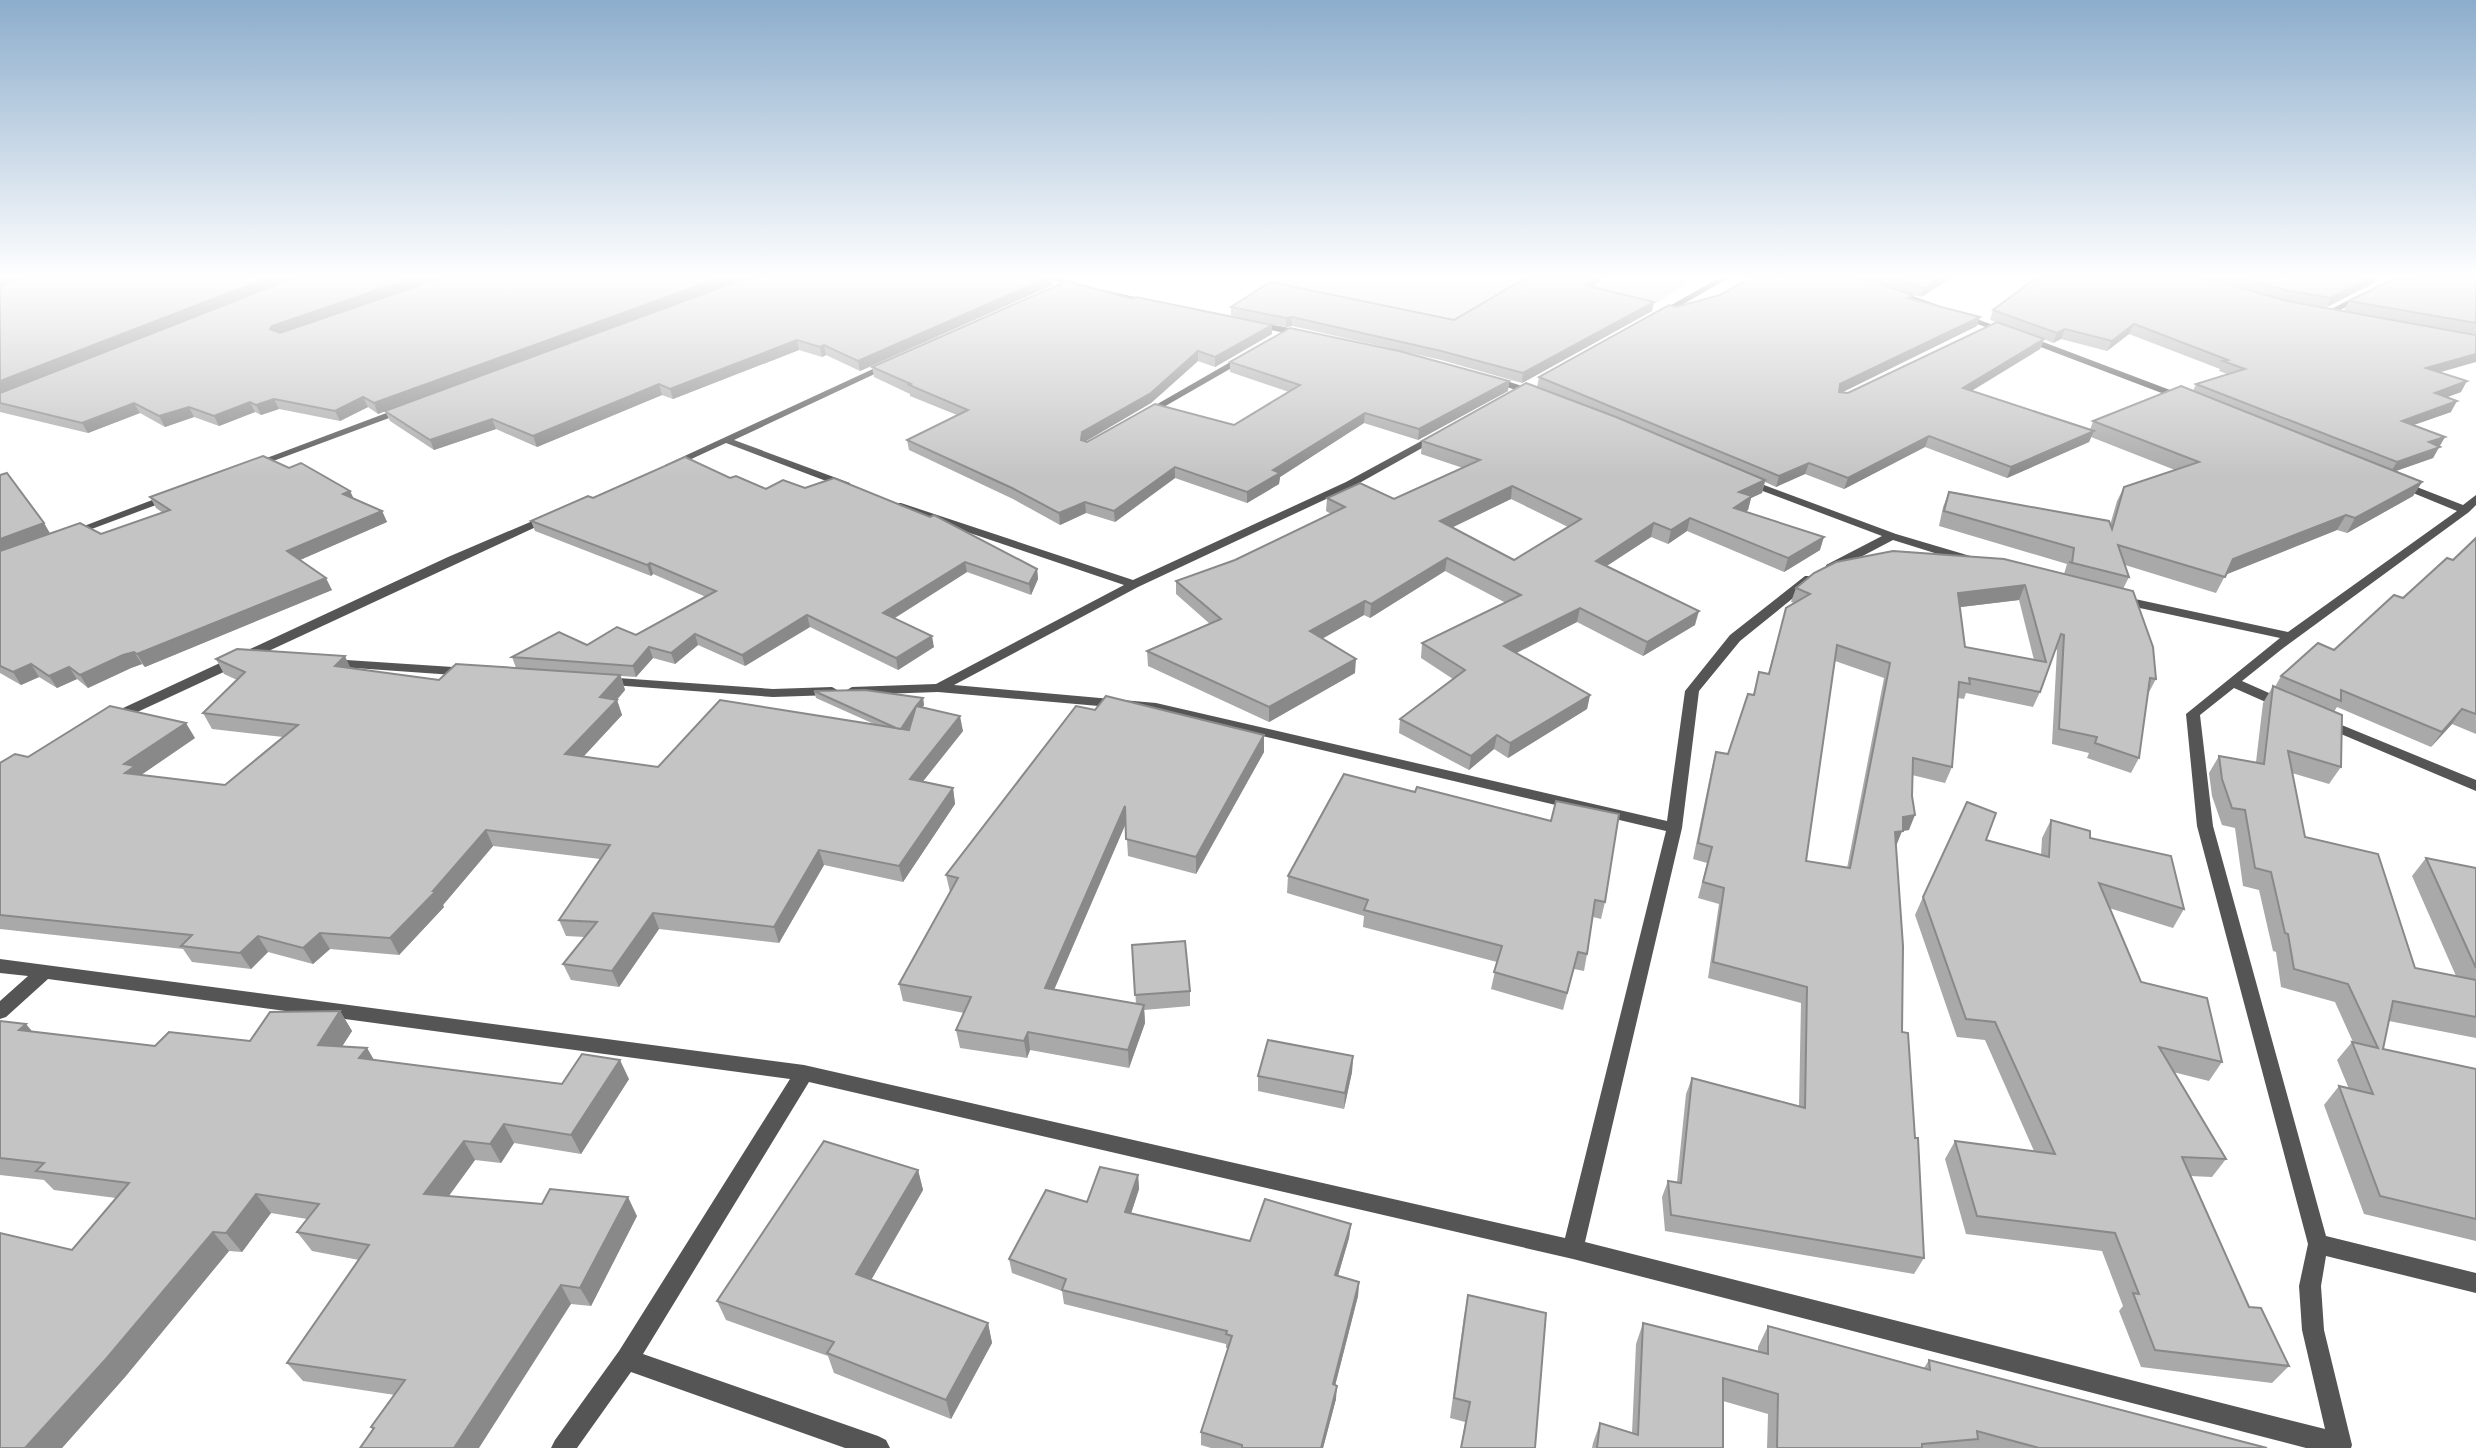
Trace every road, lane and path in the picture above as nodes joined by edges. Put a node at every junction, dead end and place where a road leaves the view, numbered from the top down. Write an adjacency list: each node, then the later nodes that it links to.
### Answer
1 (2035, 343): 10 (street)
2 (1254, 352): 11 (street)
3 (906, 357): 13 (street)
4 (1484, 377): 6 (street)
5 (1534, 383): 6 (street)
6 (1523, 389): 7 (street); 8 (street)
7 (1512, 395)
8 (1548, 397)
9 (417, 404): 14 (street)
10 (2199, 405)
11 (1135, 420)
12 (1444, 432): 26 (street)
13 (726, 440): 15 (street); 18 (street)
14 (248, 467)
15 (663, 468)
16 (1736, 477): 23 (street)
17 (2389, 480): 21 (street)
18 (853, 488)
19 (182, 492): 24 (street)
20 (879, 498): 26 (street)
21 (2470, 504): 28 (street)
22 (564, 511): 29 (street)
23 (1892, 536): 25 (street); 38 (street)
24 (52, 540)
25 (1989, 566)
26 (1134, 584): 35 (street)
27 (2116, 598): 28 (street)
28 (2290, 636): 34 (street)
29 (246, 657): 30 (street); 36 (street)
30 (272, 659)
31 (310, 661): 32 (street)
32 (484, 673)
33 (594, 681): 35 (street)
34 (2232, 682): 37 (street); 43 (street)
35 (938, 688): 38 (street)
36 (99, 724)
37 (2476, 786)
38 (1674, 828): 44 (street)
39 (0, 966): 40 (street)
40 (43, 973): 41 (street); 42 (street)
41 (0, 1012)
42 (804, 1073): 44 (street); 46 (street)
43 (2318, 1244): 45 (street); 47 (street)
44 (1573, 1249): 47 (street)
45 (2476, 1283)
46 (627, 1359): 48 (street); 49 (street)
47 (2341, 1446)
48 (563, 1448)
49 (878, 1448)

